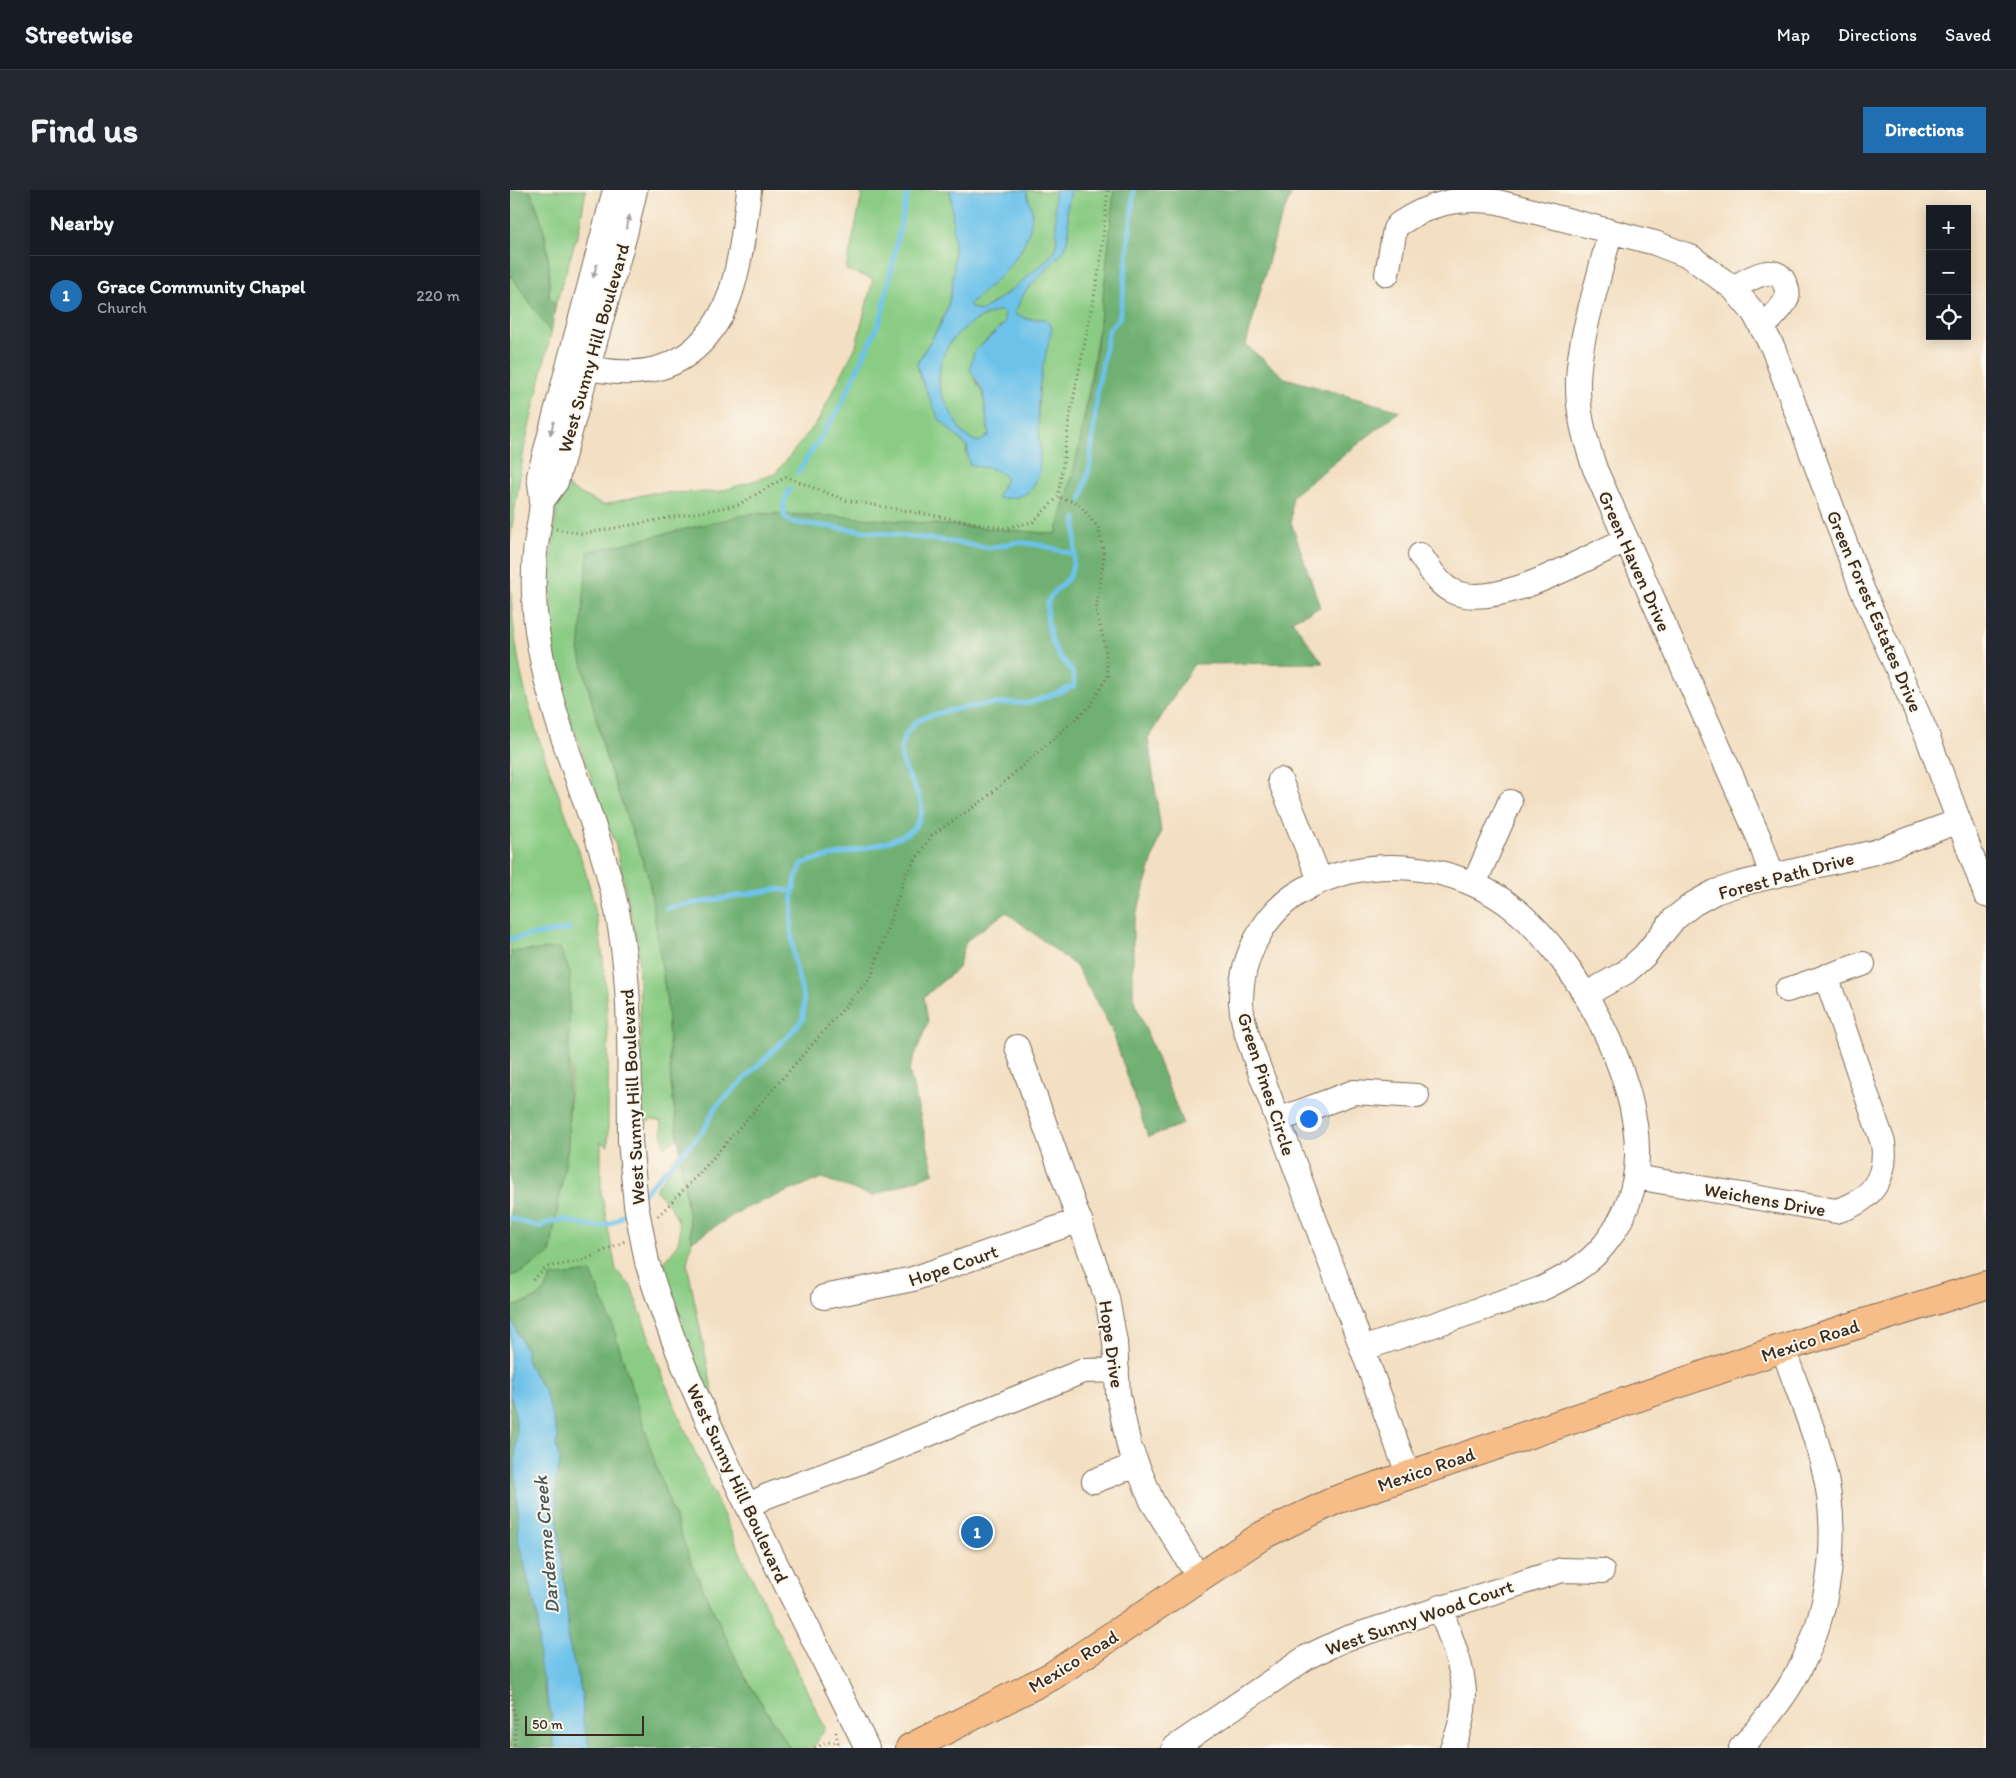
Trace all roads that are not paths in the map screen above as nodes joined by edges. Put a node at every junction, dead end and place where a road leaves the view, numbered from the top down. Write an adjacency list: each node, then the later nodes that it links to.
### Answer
1 (615, 190): 8 (street, West Sunny Hill Boulevard, one-way to 8)
2 (635, 190): 8 (street, West Sunny Hill Boulevard, one-way to 2)
3 (749, 190): 8 (street)
4 (1610, 231): 5 (street, Green Forest Estates Drive); 6 (street, Green Forest Estates Drive); 9 (street, Green Haven Drive)
5 (1387, 274)
6 (1733, 288): 7 (street, Green Forest Estates Drive); 7 (street)
7 (1763, 327): 13 (street, Green Forest Estates Drive)
8 (578, 366): 35 (street, West Sunny Hill Boulevard, bridge)
9 (1626, 540): 10 (street); 14 (street, Green Haven Drive)
10 (1420, 555)
11 (1280, 780): 15 (street)
12 (1510, 802): 16 (street)
13 (1959, 821): 14 (street, Forest Path Drive); 17 (street, Green Forest Estates Drive)
14 (1772, 876): 21 (street, Forest Path Drive)
15 (1320, 880): 16 (street, Green Pines Circle); 24 (street, Green Pines Circle)
16 (1474, 884): 21 (street, Green Pines Circle)
17 (1986, 895)
18 (1863, 964): 19 (street)
19 (1826, 976): 20 (street); 25 (street, Weichens Drive)
20 (1787, 990)
21 (1586, 995): 25 (street, Green Pines Circle)
22 (1017, 1047): 26 (street, Hope Drive)
23 (1417, 1096): 24 (street)
24 (1278, 1120): 30 (street, Green Pines Circle)
25 (1635, 1177): 30 (street, Green Pines Circle)
26 (1080, 1220): 28 (street, Hope Court); 31 (street, Hope Drive)
27 (1986, 1285): 29 (main road, Mexico Road)
28 (824, 1297)
29 (1783, 1348): 33 (main road, Mexico Road); 43 (street)
30 (1362, 1349): 33 (street, Green Pines Circle)
31 (1117, 1370): 32 (street, Hope Drive); 35 (street)
32 (1136, 1465): 34 (street); 37 (street, Hope Drive)
33 (1409, 1475): 37 (main road, Mexico Road)
34 (1094, 1481)
35 (748, 1506): 39 (street, West Sunny Hill Boulevard)
36 (1602, 1570): 38 (street, West Sunny Wood Court)
37 (1199, 1578): 40 (main road, Mexico Road)
38 (1440, 1607): 41 (street, West Sunny Wood Court); 42 (street)
39 (867, 1748)
40 (910, 1748)
41 (1174, 1748)
42 (1452, 1748)
43 (1741, 1748)

